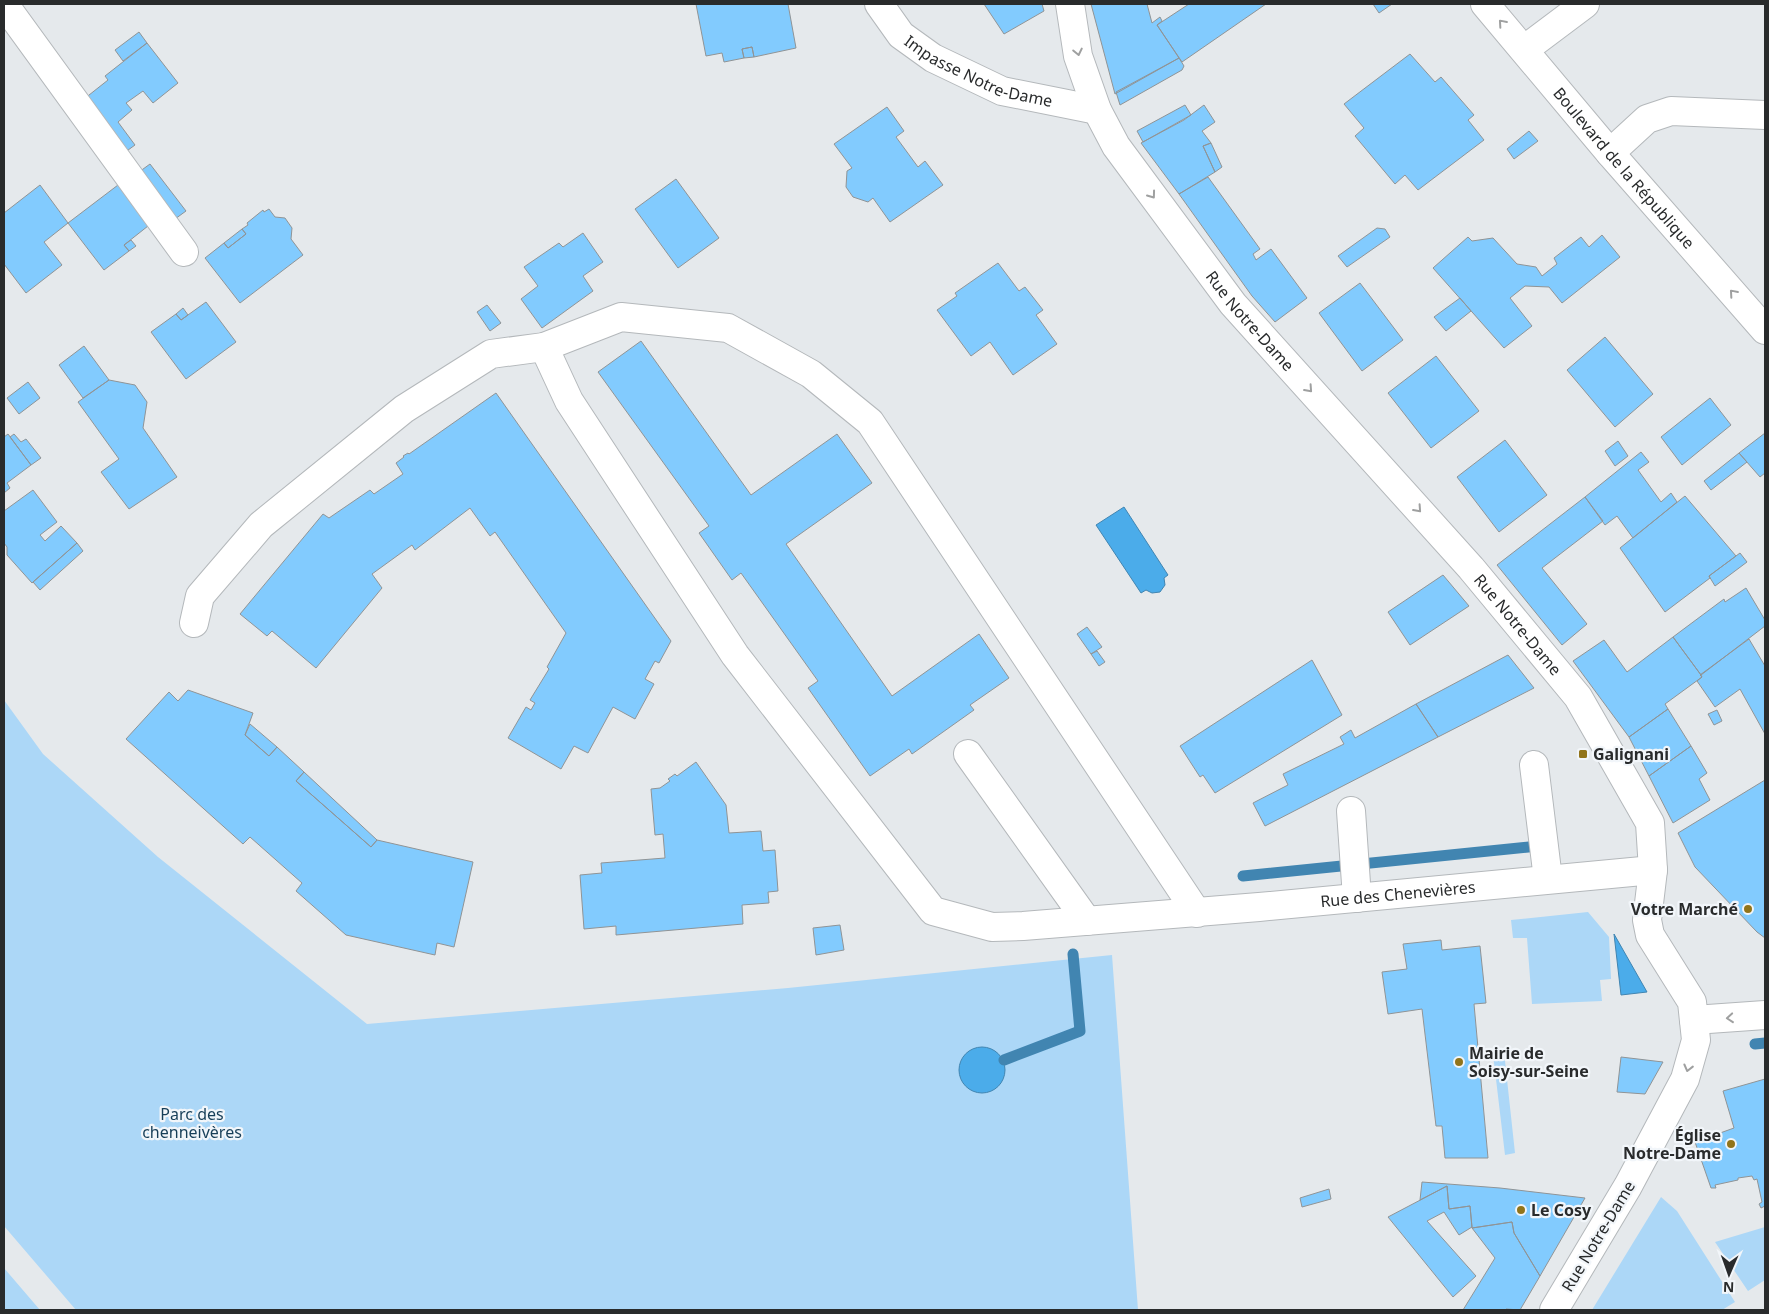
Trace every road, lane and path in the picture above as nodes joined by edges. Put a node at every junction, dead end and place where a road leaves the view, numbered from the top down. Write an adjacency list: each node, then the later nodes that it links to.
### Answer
1 (4, 4): 10 (street)
2 (879, 4): 7 (street, Impasse Notre-Dame)
3 (1070, 4): 7 (street, Rue Notre-Dame, one-way to 7)
4 (1485, 4): 6 (street, Boulevard de la République, one-way to 4)
5 (1585, 4): 6 (street)
6 (1525, 49): 9 (street, Boulevard de la République)
7 (1097, 110): 17 (street, Rue Notre-Dame, one-way to 17)
8 (1765, 115): 9 (street)
9 (1610, 152): 11 (street, Boulevard de la République, one-way to 9)
10 (184, 252)
11 (1765, 330)
12 (544, 347): 13 (street); 20 (street); 21 (street, Rue des Chenevières)
13 (194, 623)
14 (968, 754): 21 (street)
15 (1534, 765): 18 (street)
16 (1351, 811): 19 (street)
17 (1653, 870): 18 (street, Rue des Chenevières); 23 (street, Rue Notre-Dame)
18 (1548, 879): 19 (street, Rue des Chenevières)
19 (1357, 898): 20 (street, Rue des Chenevières)
20 (1197, 912): 21 (street, Rue des Chenevières)
21 (1087, 921)
22 (1765, 1015): 23 (street, one-way to 23)
23 (1694, 1020): 24 (street, Rue Notre-Dame, one-way to 24)
24 (1554, 1310)

